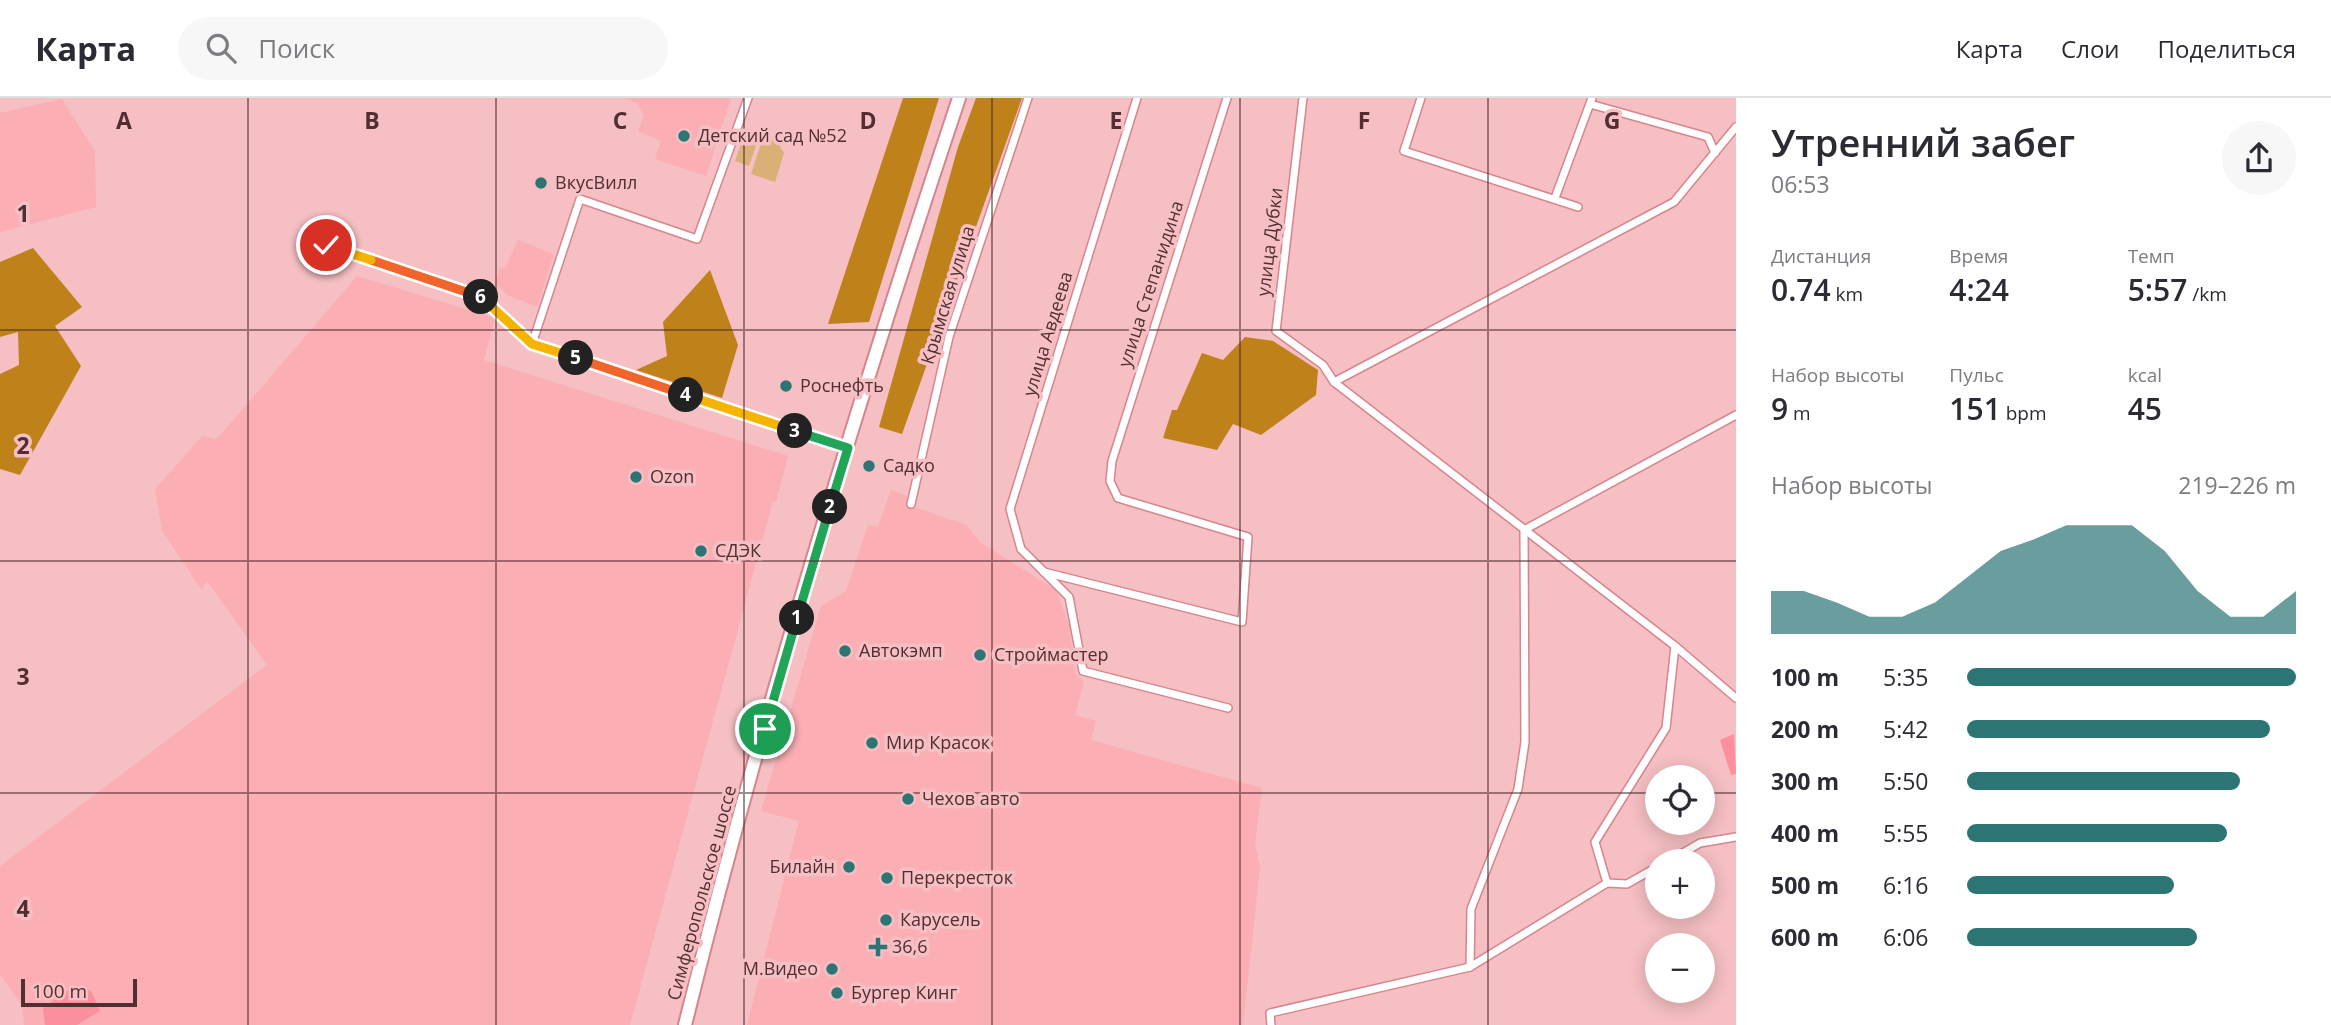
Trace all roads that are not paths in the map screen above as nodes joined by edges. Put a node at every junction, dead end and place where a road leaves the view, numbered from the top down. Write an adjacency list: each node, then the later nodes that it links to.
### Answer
1 (748, 98): 14 (street)
2 (959, 98): 17 (main road, Симферопольское шоссе)
3 (1028, 98): 18 (street, Крымская улица)
4 (1138, 98): 20 (street, улица Авдеева)
5 (1227, 98): 20 (street, улица Степанидина)
6 (1303, 98): 15 (street, улица Дубки)
7 (1421, 98): 11 (street)
8 (1591, 101): 10 (street); 11 (street)
9 (1736, 127): 10 (street)
10 (1715, 153): 15 (street)
11 (1555, 198): 12 (street)
12 (1578, 207)
13 (326, 245): 14 (street)
14 (532, 344): 17 (street)
15 (1334, 382): 19 (street)
16 (1736, 415): 19 (street)
17 (848, 448): 29 (main road, Симферопольское шоссе)
18 (911, 504)
19 (1524, 530): 21 (street); 28 (street)
20 (1044, 572): 23 (street, улица Авдеева)
21 (1675, 646): 22 (street); 27 (street)
22 (1736, 698)
23 (1228, 708)
24 (1736, 837): 25 (street)
25 (1690, 849)
26 (1645, 874): 27 (street)
27 (1607, 883): 28 (street)
28 (1471, 967): 30 (street)
29 (685, 1025)
30 (1270, 1025)

